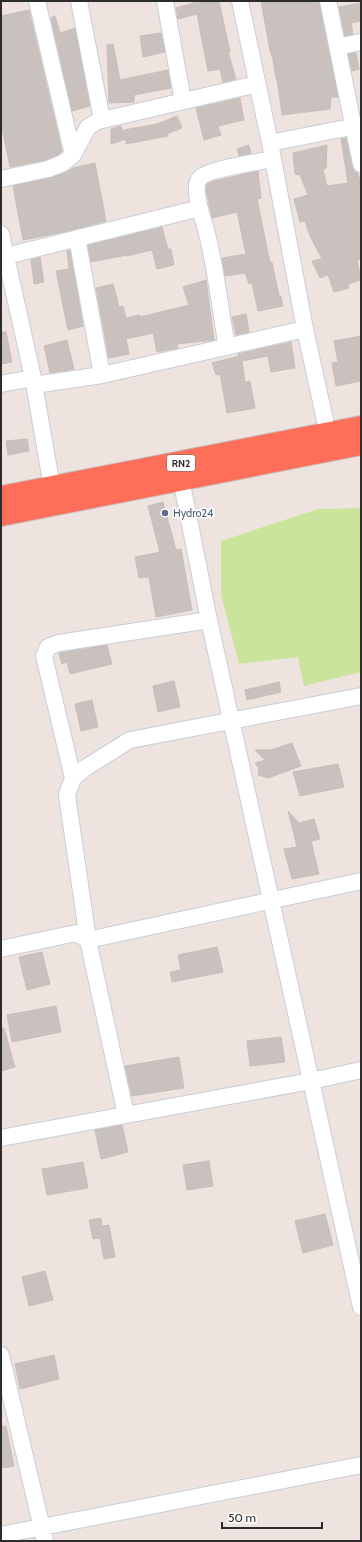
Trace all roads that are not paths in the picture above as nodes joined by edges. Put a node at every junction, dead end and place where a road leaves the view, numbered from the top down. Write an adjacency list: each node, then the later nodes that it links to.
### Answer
1 (37, 1): 13 (street)
2 (79, 1): 10 (street)
3 (165, 1): 9 (street)
4 (240, 1): 8 (street)
5 (328, 1): 7 (street)
6 (361, 42): 7 (street)
7 (338, 47): 11 (street)
8 (257, 84): 9 (street); 12 (street)
9 (183, 101): 10 (street)
10 (102, 120): 13 (street)
11 (357, 126): 12 (street); 15 (street)
12 (270, 143): 14 (street)
13 (73, 155): 16 (street)
14 (273, 159): 17 (street); 21 (street)
15 (361, 164)
16 (1, 179)
17 (200, 208): 19 (street); 22 (street)
18 (1, 234): 20 (street)
19 (77, 238): 20 (street); 23 (street)
20 (6, 256): 24 (street)
21 (305, 329): 22 (street); 27 (street)
22 (227, 347): 23 (street)
23 (102, 375): 24 (street)
24 (34, 381): 25 (street); 30 (street)
25 (1, 384)
26 (361, 426): 27 (highway, RN2)
27 (328, 434): 30 (highway, RN2)
28 (361, 444): 29 (highway, RN2)
29 (181, 479): 32 (highway, RN2); 33 (street)
30 (52, 487): 31 (highway, RN2)
31 (1, 497)
32 (1, 515)
33 (209, 620): 35 (street); 36 (street)
34 (361, 696): 35 (street)
35 (231, 722): 36 (street); 38 (street)
36 (73, 778): 39 (street)
37 (361, 881): 38 (street)
38 (271, 901): 39 (street); 42 (street)
39 (88, 940): 40 (street); 43 (street)
40 (1, 949)
41 (361, 1070): 42 (street)
42 (311, 1081): 43 (street); 45 (street)
43 (126, 1115): 44 (street)
44 (1, 1138)
45 (361, 1307)
46 (1, 1355): 48 (street)
47 (361, 1465): 48 (street)
48 (43, 1534): 49 (street)
49 (1, 1535)

